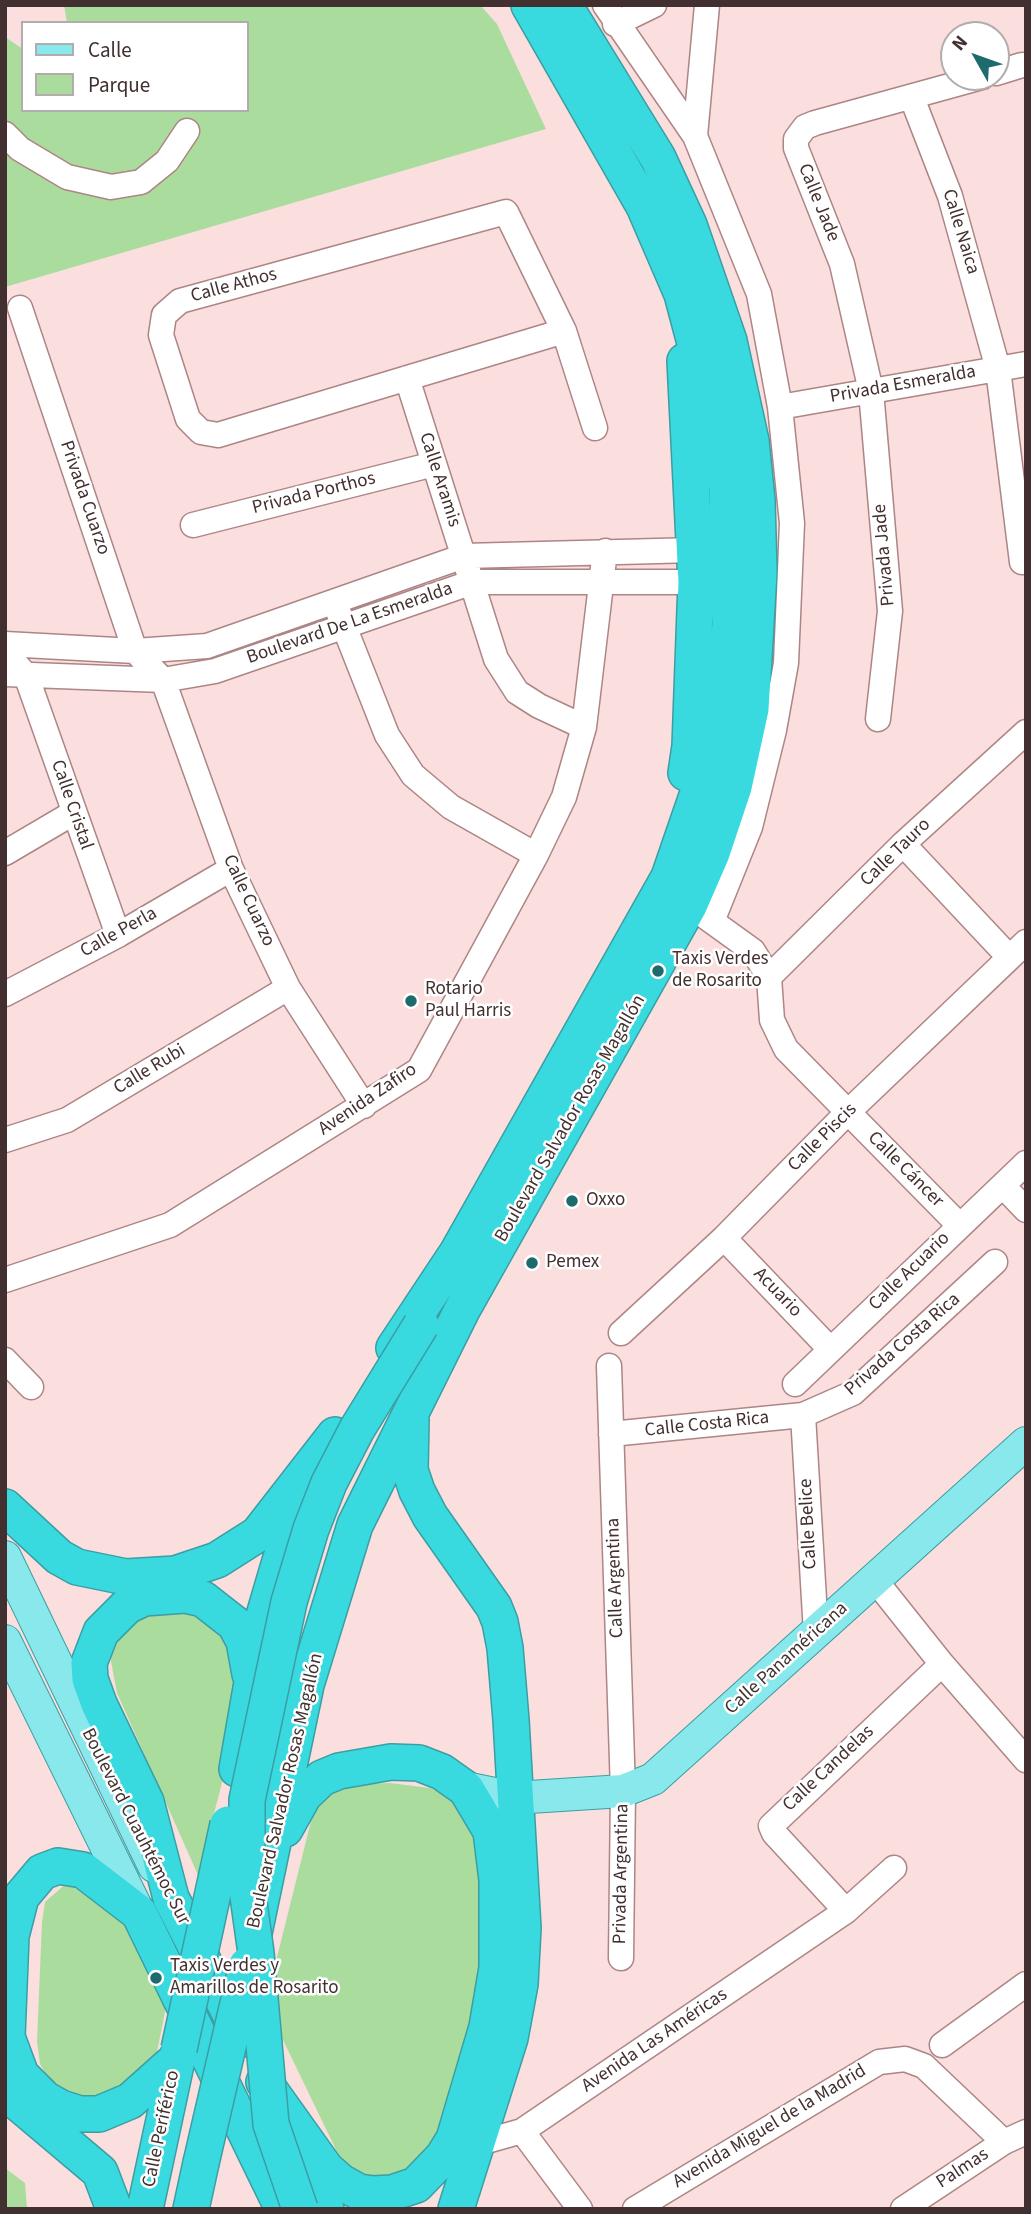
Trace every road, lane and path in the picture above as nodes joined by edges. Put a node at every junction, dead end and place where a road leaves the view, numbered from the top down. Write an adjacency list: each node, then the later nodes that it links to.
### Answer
1 (529, 5): 13 (highway, Boulevard Salvador Rosas Magallón)
2 (564, 5): 46 (highway, Boulevard Salvador Rosas Magallón)
3 (654, 5): 5 (street)
4 (707, 5): 12 (street)
5 (610, 14): 12 (street)
6 (1022, 65): 7 (street)
7 (1010, 69)
8 (940, 90): 9 (street)
9 (912, 99): 17 (street, Calle Naica); 19 (street, Calle Jade)
10 (187, 131): 11 (street)
11 (5, 134)
12 (695, 136): 20 (street)
13 (682, 294): 27 (highway); 45 (highway, Boulevard Salvador Rosas Magallón)
14 (20, 308): 33 (street, Privada Cuarzo)
15 (565, 331): 18 (street, Calle Athos); 18 (street, Calle Athos); 21 (street, Calle Athos)
16 (1026, 364): 17 (street, Privada Esmeralda)
17 (998, 369): 19 (street, Privada Esmeralda); 26 (street, Calle Naica)
18 (407, 379): 22 (street, Calle Aramis)
19 (871, 391): 20 (street, Privada Esmeralda); 37 (street, Privada Jade)
20 (780, 407): 46 (street)
21 (595, 428)
22 (434, 464): 23 (street, Privada Porthos); 25 (street, Calle Aramis)
23 (194, 525)
24 (605, 551): 25 (street, Boulevard De La Esmeralda); 27 (street, Boulevard De La Esmeralda); 29 (street, Avenida Zafiro)
25 (464, 556): 28 (street, Calle Aramis); 30 (street, Boulevard De La Esmeralda)
26 (1022, 562)
27 (696, 566): 29 (street, Boulevard De La Esmeralda); 45 (highway)
28 (473, 582): 29 (street, Boulevard De La Esmeralda); 31 (street, Boulevard De La Esmeralda); 38 (street, Calle Aramis)
29 (603, 582): 38 (street, Avenida Zafiro)
30 (334, 600): 31 (street); 33 (street, Boulevard De La Esmeralda)
31 (343, 626): 36 (street, Boulevard De La Esmeralda); 43 (street)
32 (5, 643): 33 (street, Boulevard De La Esmeralda)
33 (135, 651): 36 (street, Privada Cuarzo)
34 (5, 652): 35 (street)
35 (15, 674): 36 (street, Boulevard De La Esmeralda); 40 (street, Calle Cristal)
36 (163, 680): 44 (street, Calle Cuarzo)
37 (877, 719)
38 (584, 727): 43 (street, Avenida Zafiro)
39 (1026, 732): 41 (street, Calle Tauro)
40 (73, 813): 42 (street); 47 (street, Calle Cristal)
41 (903, 844): 48 (street); 49 (street, Calle Tauro)
42 (5, 853)
43 (536, 855): 52 (street, Avenida Zafiro)
44 (231, 869): 47 (street, Calle Perla); 50 (street, Calle Cuarzo)
45 (669, 877): 60 (highway, Boulevard Salvador Rosas Magallón)
46 (701, 913): 49 (street); 60 (highway, Boulevard Salvador Rosas Magallón)
47 (118, 935): 51 (street, Calle Perla)
48 (1017, 950): 53 (street, Calle Piscis)
49 (769, 977): 53 (street, Calle Cáncer)
50 (288, 988): 52 (street, Calle Cuarzo); 54 (street, Calle Rubi)
51 (5, 994)
52 (364, 1106): 62 (street, Avenida Zafiro)
53 (848, 1112): 58 (street, Calle Cáncer); 59 (street, Calle Piscis)
54 (5, 1140)
55 (1026, 1163): 56 (street, Calle Acuario)
56 (1003, 1186): 57 (street); 58 (street, Calle Acuario)
57 (1026, 1210)
58 (959, 1225): 65 (street, Calle Acuario)
59 (724, 1238): 64 (street, Calle Piscis); 65 (street, Acuario)
60 (473, 1259): 63 (highway); 70 (highway, Boulevard Salvador Rosas Magallón); 73 (highway, Boulevard Salvador Rosas Magallón)
61 (995, 1262): 71 (street, Privada Costa Rica)
62 (5, 1280)
63 (426, 1331): 108 (highway, bridge); 109 (highway)
64 (621, 1333)
65 (830, 1349): 68 (street, Calle Acuario)
66 (5, 1360): 69 (street)
67 (609, 1366): 72 (street, Calle Argentina)
68 (795, 1384)
69 (31, 1387)
70 (412, 1406): 85 (highway); 89 (highway, Boulevard Salvador Rosas Magallón)
71 (803, 1415): 72 (street, Calle Costa Rica); 78 (street, Calle Belice)
72 (611, 1434): 84 (street, Calle Argentina)
73 (335, 1435): 75 (highway); 81 (highway, Boulevard Salvador Rosas Magallón)
74 (1026, 1443): 77 (main road, Calle Panaméricana)
75 (5, 1507)
76 (5, 1557): 90 (main road, Boulevard Cuauhtémoc Sur)
77 (875, 1580): 78 (main road, Calle Panaméricana); 80 (street)
78 (816, 1633): 84 (main road, Calle Panaméricana)
79 (5, 1641): 92 (main road, Boulevard Cuauhtémoc Sur)
80 (942, 1664): 82 (street); 91 (street, Calle Candelas)
81 (248, 1709): 86 (highway, Boulevard Salvador Rosas Magallón); 90 (highway)
82 (1026, 1760)
83 (465, 1788): 85 (main road, Calle Panaméricana); 87 (highway); 89 (highway)
84 (622, 1791): 85 (main road, Calle Panaméricana); 93 (street, Privada Argentina)
85 (514, 1798): 87 (main road); 102 (highway)
86 (228, 1824): 96 (highway, Calle Periférico, bridge)
87 (491, 1831): 102 (highway)
88 (894, 1868): 91 (street, Avenida Las Américas)
89 (264, 1892): 105 (highway, Boulevard Salvador Rosas Magallón, bridge)
90 (171, 1898): 97 (highway, Boulevard Cuauhtémoc Sur)
91 (846, 1911): 100 (street, Avenida Las Américas)
92 (139, 1913): 96 (highway); 99 (highway, Boulevard Cuauhtémoc Sur)
93 (621, 1958)
94 (1026, 1984): 95 (street)
95 (942, 2045)
96 (178, 2054): 104 (highway, Calle Periférico)
97 (264, 2082): 102 (highway); 110 (highway, Boulevard Cuauhtémoc Sur)
98 (5, 2090): 103 (highway)
99 (242, 2121): 106 (highway); 107 (highway, Boulevard Cuauhtémoc Sur)
100 (522, 2131): 102 (street, Avenida Las Américas); 112 (street)
101 (1015, 2137): 113 (street, Avenida Miguel de la Madrid); 114 (street, Palmas)
102 (465, 2141): 111 (highway)
103 (114, 2209)
104 (145, 2209)
105 (191, 2209)
106 (258, 2209)
107 (283, 2209)
108 (300, 2209)
109 (319, 2209)
110 (326, 2209)
111 (456, 2209)
112 (580, 2209)
113 (635, 2209)
114 (903, 2209)

